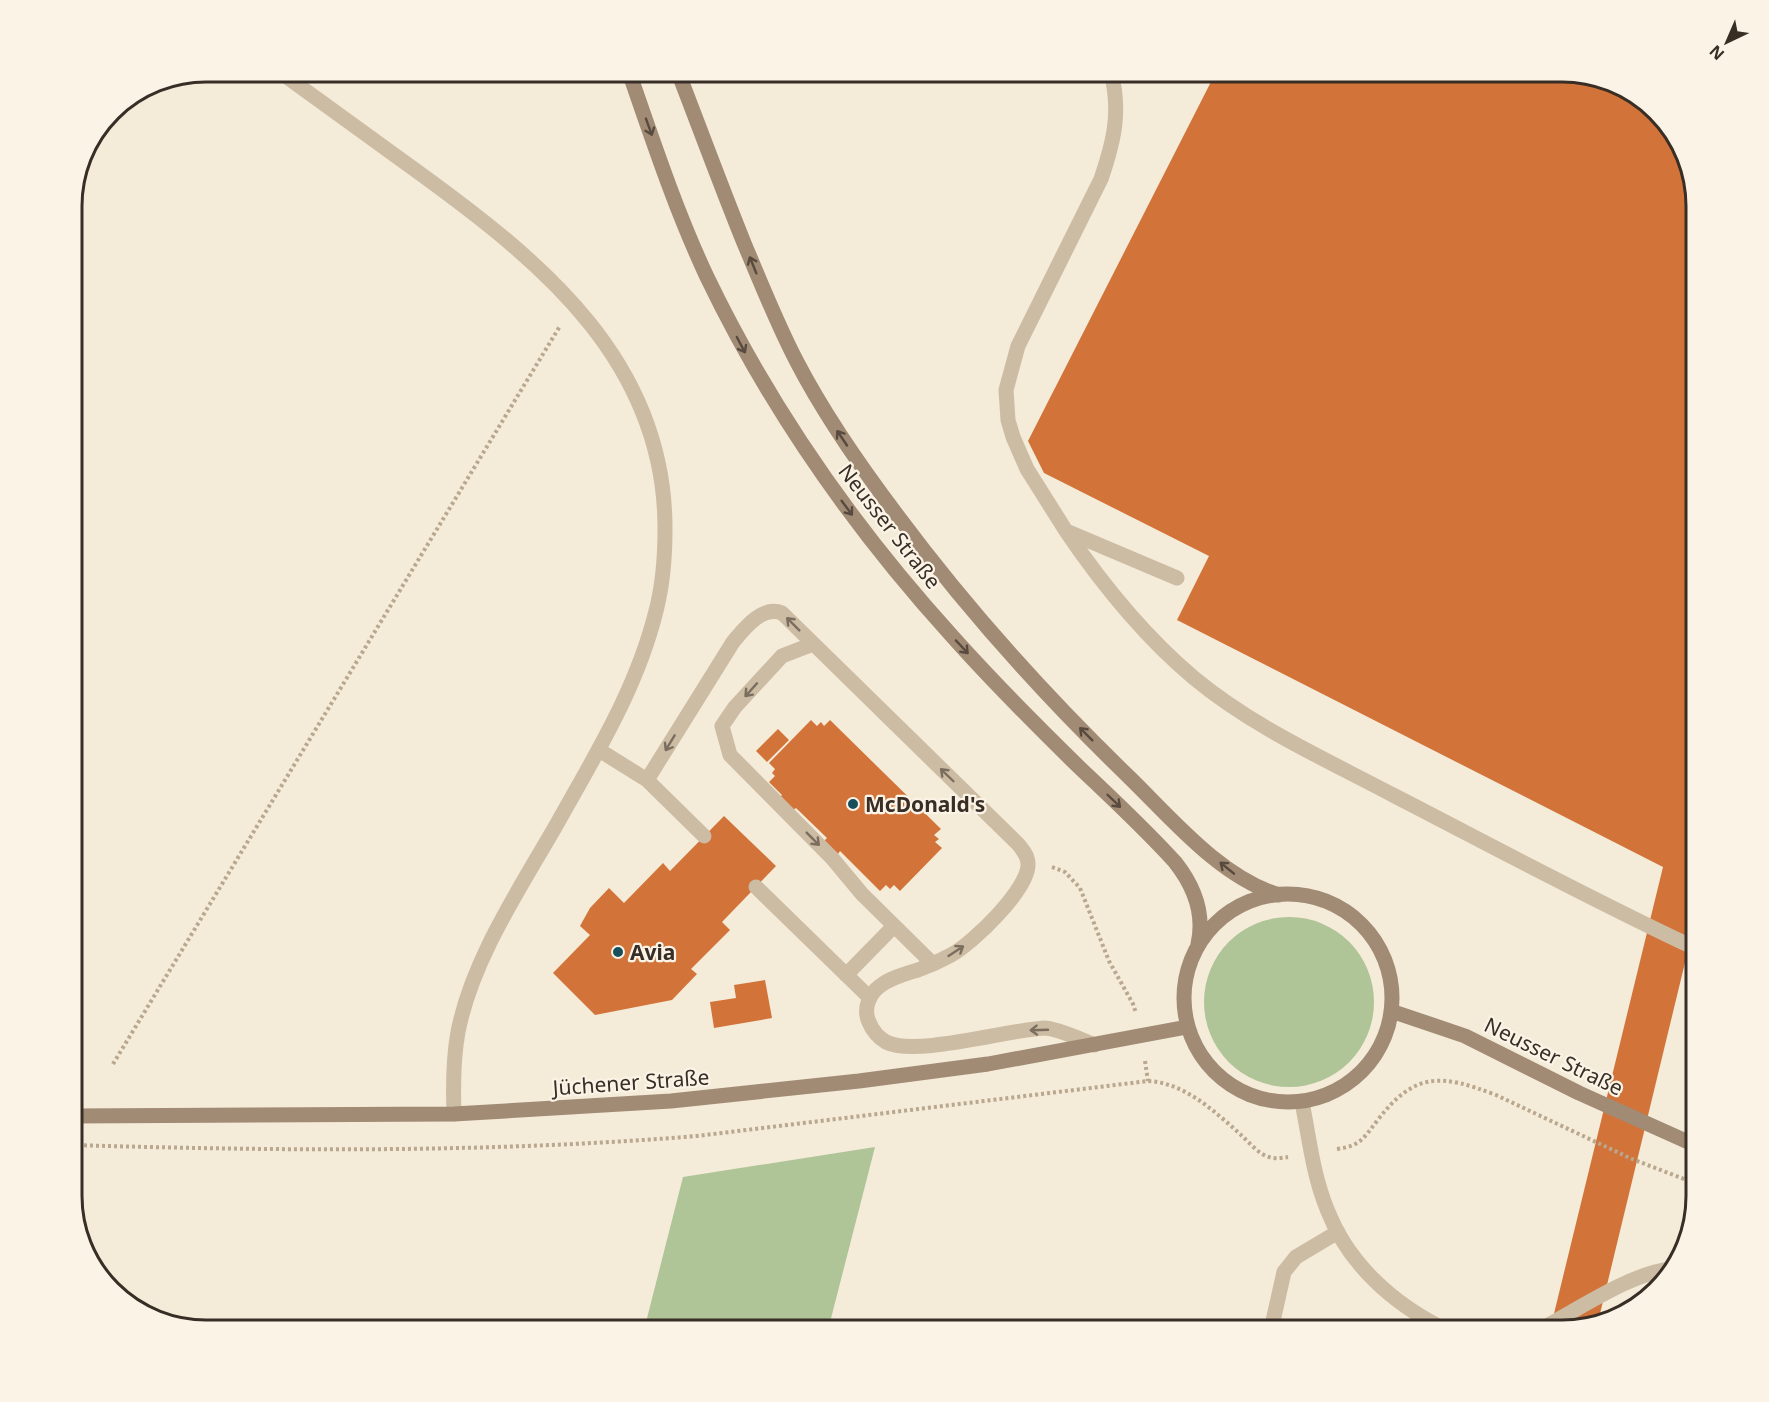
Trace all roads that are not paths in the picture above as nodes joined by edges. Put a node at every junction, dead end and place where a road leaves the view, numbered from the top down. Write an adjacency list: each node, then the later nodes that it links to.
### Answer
1 (294, 82): 8 (street)
2 (633, 82): 14 (main road, Neusser Straße, one-way to 14)
3 (682, 82): 12 (main road, Neusser Straße, one-way to 3)
4 (1113, 82): 5 (street)
5 (1066, 531): 6 (street); 15 (street)
6 (1177, 578)
7 (813, 644): 9 (street, one-way to 9); 13 (street, one-way to 13); 16 (street, one-way to 7)
8 (599, 750): 9 (street); 23 (street)
9 (647, 780): 10 (street)
10 (704, 836)
11 (756, 887): 17 (street)
12 (1279, 895): 14 (main road); 19 (main road)
13 (894, 926): 16 (street); 17 (street)
14 (1198, 944): 20 (main road)
15 (1686, 944)
16 (933, 964): 18 (street)
17 (846, 975): 18 (street)
18 (870, 998): 21 (street, one-way to 18)
19 (1391, 1011): 22 (main road); 25 (main road, Neusser Straße)
20 (1187, 1026): 21 (main road, Jüchener Straße); 22 (main road)
21 (1095, 1045): 23 (main road, Jüchener Straße)
22 (1302, 1102): 26 (street)
23 (454, 1114): 24 (main road, Jüchener Straße)
24 (83, 1116)
25 (1686, 1141)
26 (1338, 1232): 28 (street); 29 (street)
27 (1661, 1271): 30 (street)
28 (1273, 1320)
29 (1427, 1320)
30 (1558, 1320)

